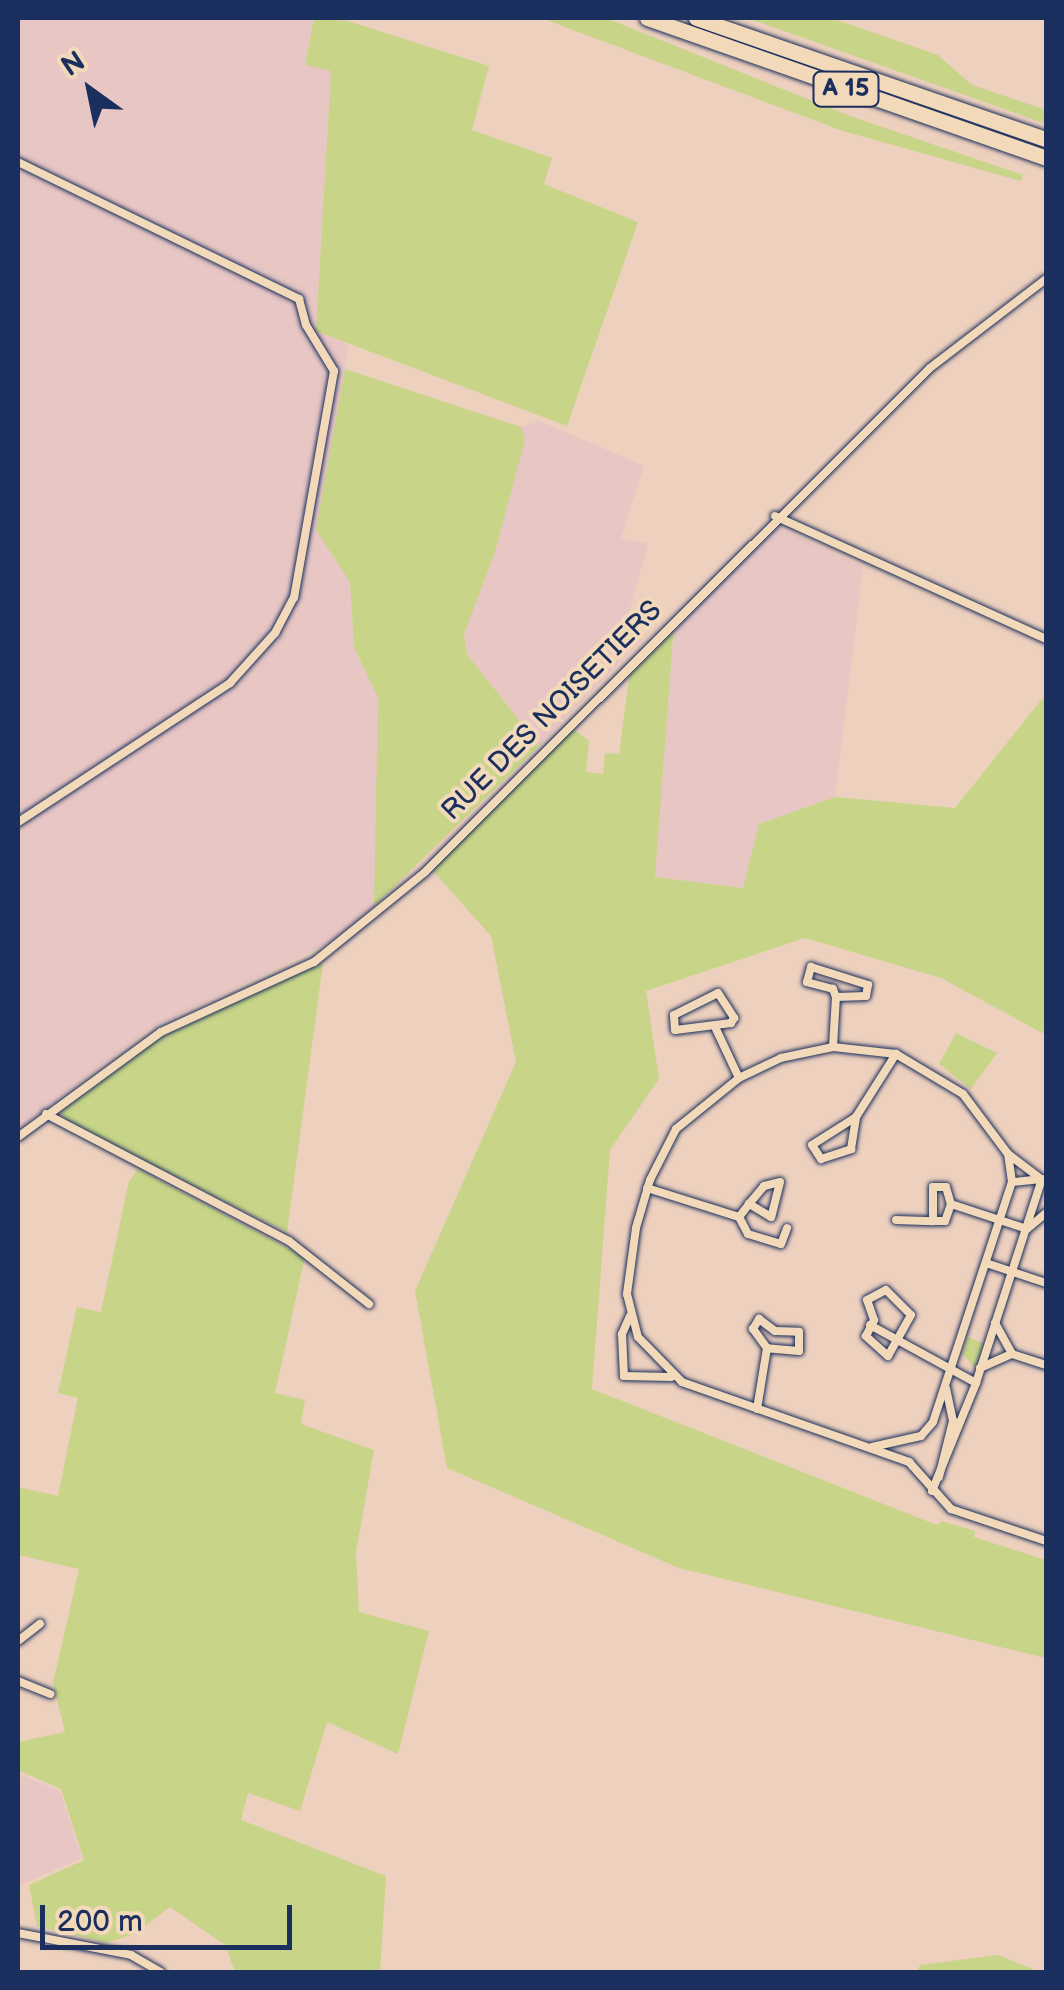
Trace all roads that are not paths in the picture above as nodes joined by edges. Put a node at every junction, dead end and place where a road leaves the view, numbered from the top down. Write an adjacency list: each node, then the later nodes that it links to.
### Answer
1 (647, 18): 4 (highway, A 15)
2 (696, 18): 3 (highway, A 15)
3 (1046, 139)
4 (1046, 158)
5 (18, 162): 9 (street)
6 (1046, 279): 7 (street, RUE DES NOISETIERS)
7 (775, 516): 8 (street); 15 (street, RUE DES NOISETIERS)
8 (1046, 639)
9 (18, 822)
10 (836, 998): 10 (street); 12 (street)
11 (716, 1029): 11 (street); 14 (street)
12 (833, 1046): 13 (street); 14 (street)
13 (896, 1054): 16 (street); 18 (street)
14 (739, 1078): 21 (street)
15 (46, 1114): 17 (street, RUE DES NOISETIERS); 34 (street)
16 (856, 1117): 16 (street)
17 (18, 1137)
18 (1008, 1154): 19 (street); 20 (street)
19 (1044, 1180): 20 (street); 30 (street)
20 (1012, 1182): 27 (street)
21 (647, 1188): 25 (street); 35 (street)
22 (749, 1204): 22 (street); 25 (street)
23 (952, 1204): 27 (street); 28 (street); 28 (street)
24 (1046, 1213): 30 (street)
25 (740, 1217): 29 (street)
26 (896, 1220): 28 (street)
27 (1004, 1220): 30 (street); 31 (street)
28 (932, 1221)
29 (787, 1228)
30 (1027, 1229): 32 (street)
31 (989, 1264): 32 (street); 43 (street)
32 (1013, 1272): 33 (street); 36 (street)
33 (1046, 1283)
34 (370, 1304)
35 (630, 1316): 44 (street); 44 (street)
36 (995, 1323): 40 (street); 42 (street)
37 (870, 1324): 38 (street); 38 (street); 38 (street)
38 (898, 1343): 43 (street)
39 (766, 1348): 39 (street); 47 (street)
40 (1012, 1354): 41 (street); 42 (street)
41 (1046, 1365)
42 (980, 1368): 45 (street)
43 (951, 1372): 45 (street); 46 (street)
44 (671, 1377): 47 (street)
45 (976, 1384): 49 (street)
46 (946, 1389): 48 (street); 49 (street)
47 (756, 1409): 48 (street)
48 (872, 1447): 50 (street)
49 (939, 1476): 50 (street)
50 (932, 1491): 51 (street)
51 (1046, 1541)
52 (40, 1624): 53 (street)
53 (18, 1642)
54 (18, 1681): 55 (street)
55 (52, 1694)
56 (18, 1933): 57 (street)
57 (161, 1972)

